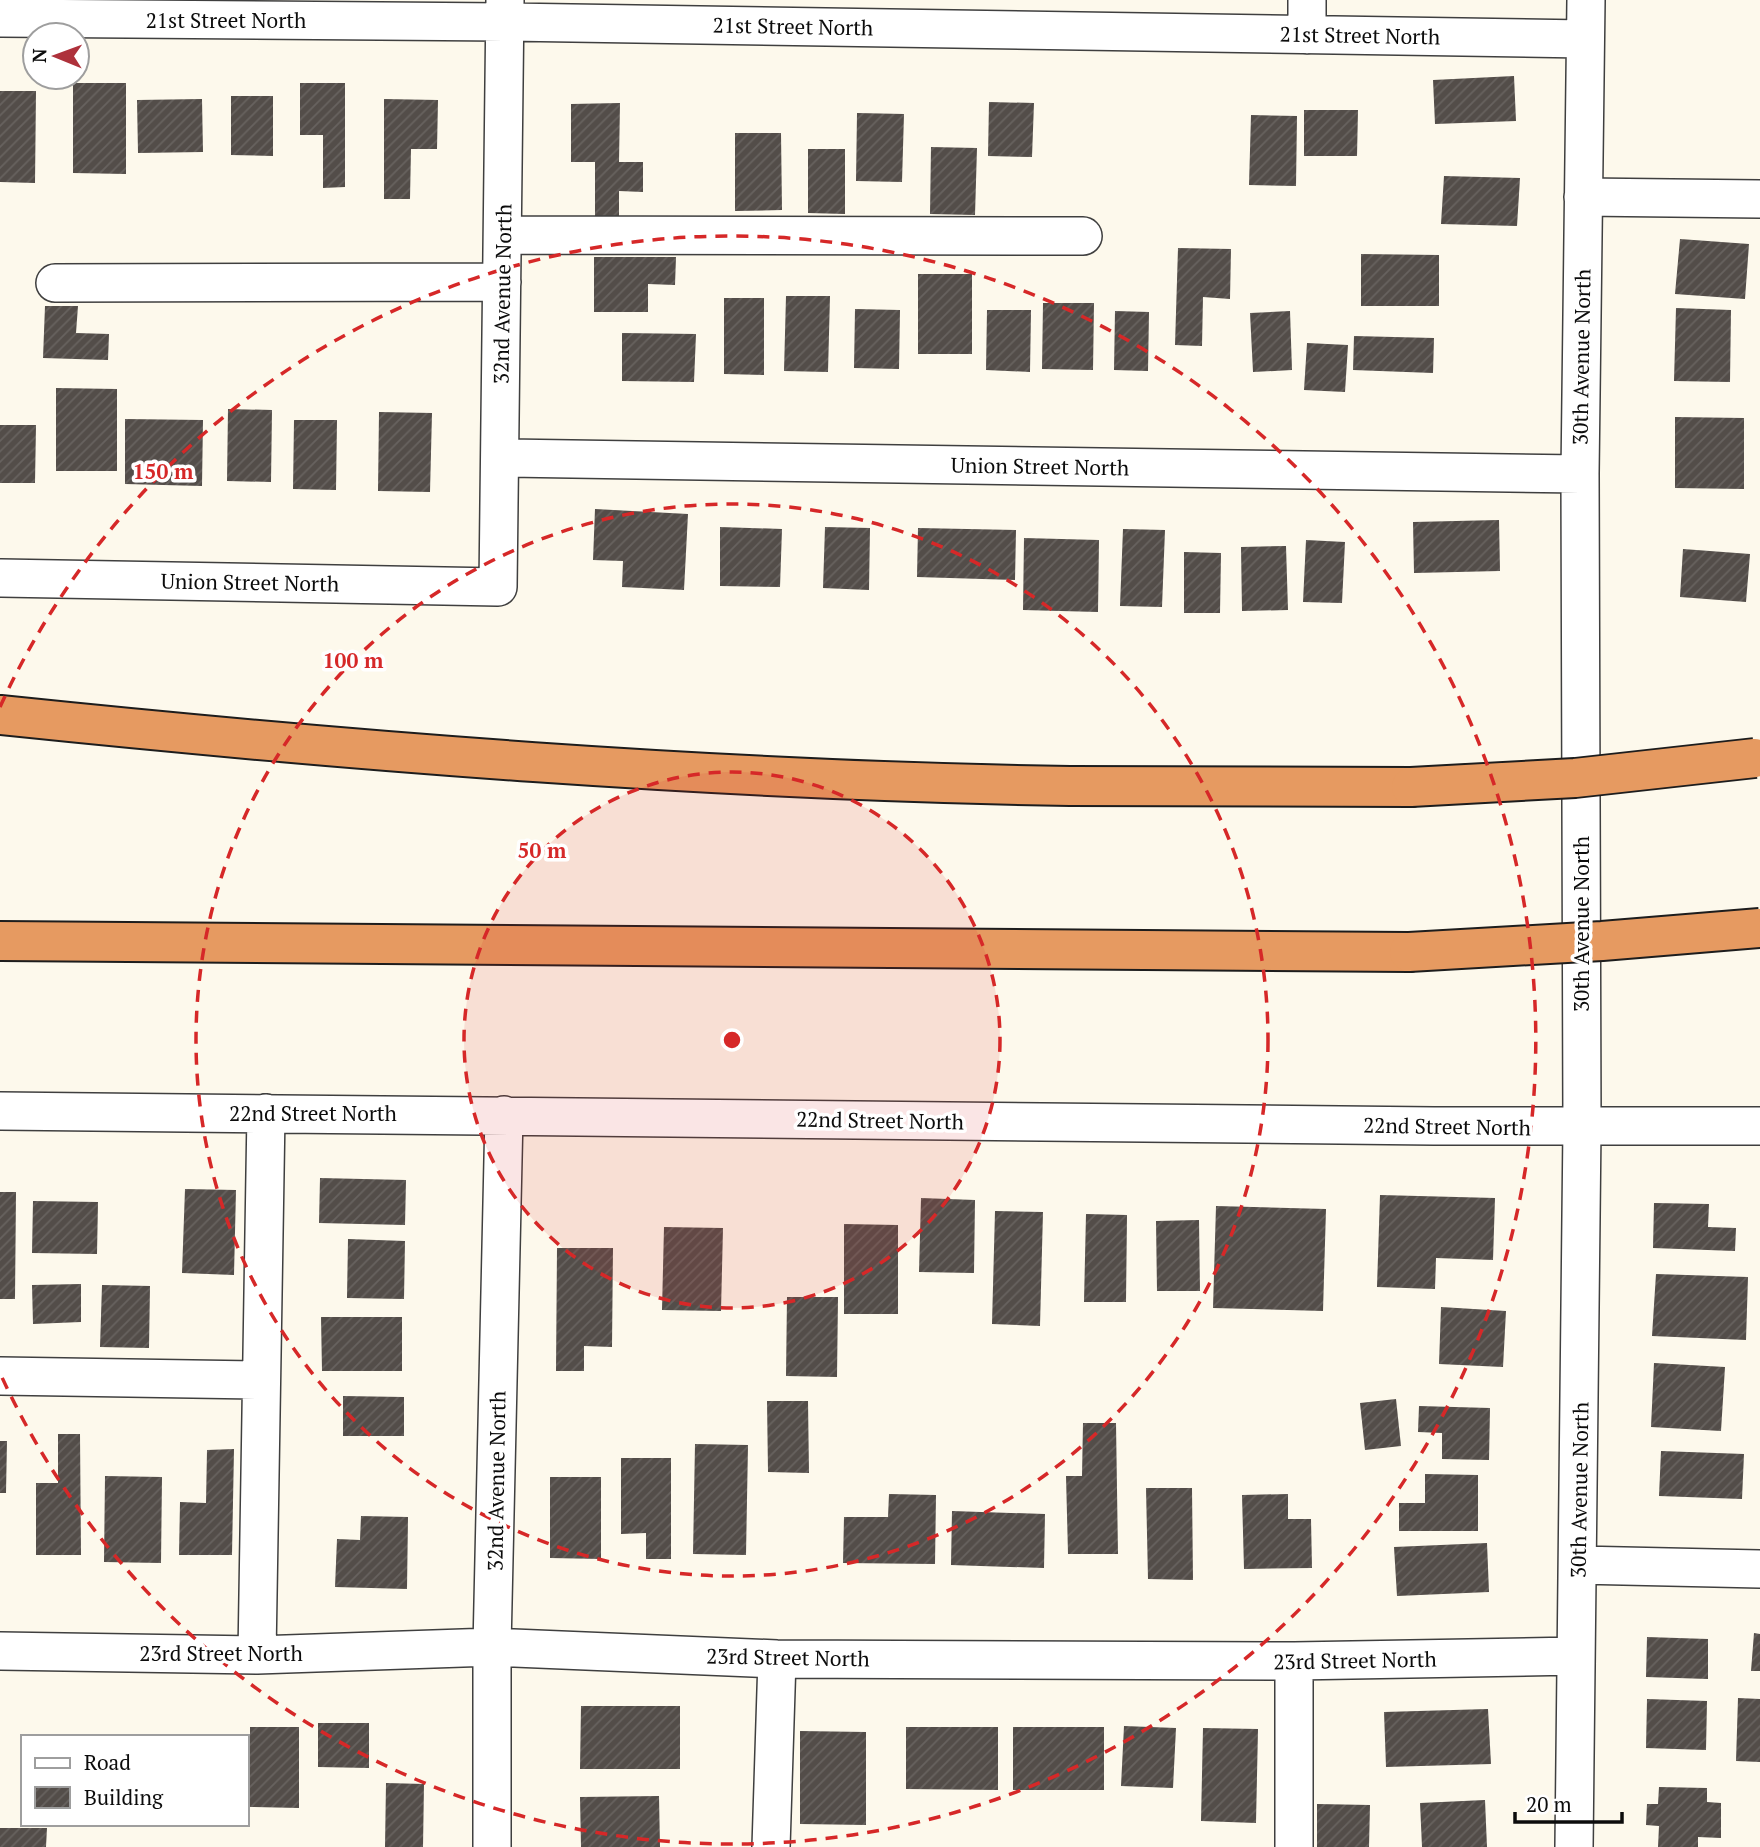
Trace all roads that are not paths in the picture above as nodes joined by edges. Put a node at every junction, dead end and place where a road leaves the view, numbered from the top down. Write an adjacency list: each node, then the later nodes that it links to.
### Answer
1 (1586, 0): 5 (street, 30th Avenue North)
2 (505, 11): 3 (street, 21st Street North); 4 (street, 21st Street North); 8 (street, 32nd Avenue North)
3 (1307, 17): 5 (street, 21st Street North)
4 (0, 18)
5 (1585, 39): 6 (street, 30th Avenue North)
6 (1583, 197): 7 (street); 13 (street, 30th Avenue North)
7 (1760, 199)
8 (503, 234): 9 (street); 10 (street, 32nd Avenue North)
9 (1083, 236)
10 (502, 282): 11 (street); 12 (street, 32nd Avenue North)
11 (55, 283)
12 (500, 458): 13 (street, Union Street North); 15 (street, 32nd Avenue North)
13 (1580, 474): 24 (street, 30th Avenue North)
14 (1, 578): 15 (street, Union Street North)
15 (498, 587)
16 (0, 715): 17 (highway, bridge)
17 (1758, 758)
18 (1760, 928): 19 (highway, bridge)
19 (0, 941)
20 (0, 1111): 21 (street, 22nd Street North)
21 (265, 1113): 22 (street, 22nd Street North); 26 (street)
22 (504, 1115): 24 (street, 22nd Street North); 29 (street, 32nd Avenue North)
23 (1760, 1126): 24 (street, 22nd Street North)
24 (1582, 1127): 27 (street, 30th Avenue North)
25 (0, 1376): 26 (street)
26 (261, 1380): 31 (street)
27 (1578, 1564): 28 (street); 32 (street, 30th Avenue North)
28 (1760, 1569)
29 (492, 1647): 31 (street, 23rd Street North); 33 (street, 23rd Street North); 35 (street, 32nd Avenue North)
30 (0, 1651): 31 (street, 23rd Street North)
31 (257, 1655)
32 (1576, 1656): 34 (street, 23rd Street North); 38 (street, 30th Avenue North)
33 (777, 1659): 34 (street, 23rd Street North); 36 (street)
34 (1294, 1661): 37 (street)
35 (492, 1847)
36 (771, 1847)
37 (1294, 1847)
38 (1574, 1847)

